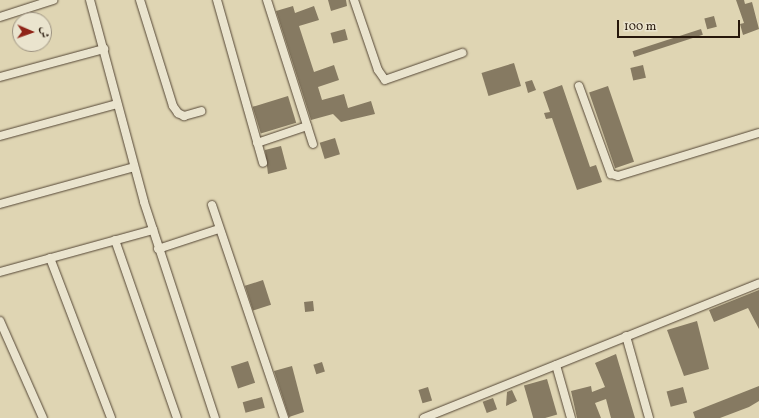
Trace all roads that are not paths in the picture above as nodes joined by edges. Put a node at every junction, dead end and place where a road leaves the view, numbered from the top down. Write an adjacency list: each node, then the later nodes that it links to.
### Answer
1 (53, 0): 7 (street)
2 (90, 0): 8 (street)
3 (140, 0): 13 (street)
4 (217, 0): 17 (street)
5 (267, 0): 14 (street)
6 (354, 0): 9 (street)
7 (0, 17)
8 (104, 49): 10 (street); 12 (street)
9 (462, 53)
10 (0, 77)
11 (579, 86): 15 (street)
12 (117, 104): 16 (street); 20 (street)
13 (201, 111)
14 (307, 126): 17 (street); 18 (street)
15 (759, 134)
16 (0, 136)
17 (257, 143): 19 (street)
18 (313, 144)
19 (263, 163)
20 (134, 167): 21 (street); 24 (street)
21 (0, 204)
22 (212, 205): 23 (street)
23 (219, 229): 26 (street); 37 (street)
24 (152, 230): 25 (street); 26 (street)
25 (115, 240): 27 (street); 35 (street)
26 (158, 249): 36 (street)
27 (50, 258): 28 (street); 34 (street)
28 (0, 272)
29 (759, 283): 31 (street)
30 (0, 321): 33 (street)
31 (626, 336): 32 (street); 40 (street)
32 (556, 365): 38 (street); 39 (street)
33 (43, 418)
34 (111, 418)
35 (177, 418)
36 (215, 418)
37 (284, 418)
38 (424, 418)
39 (571, 418)
40 (649, 418)

